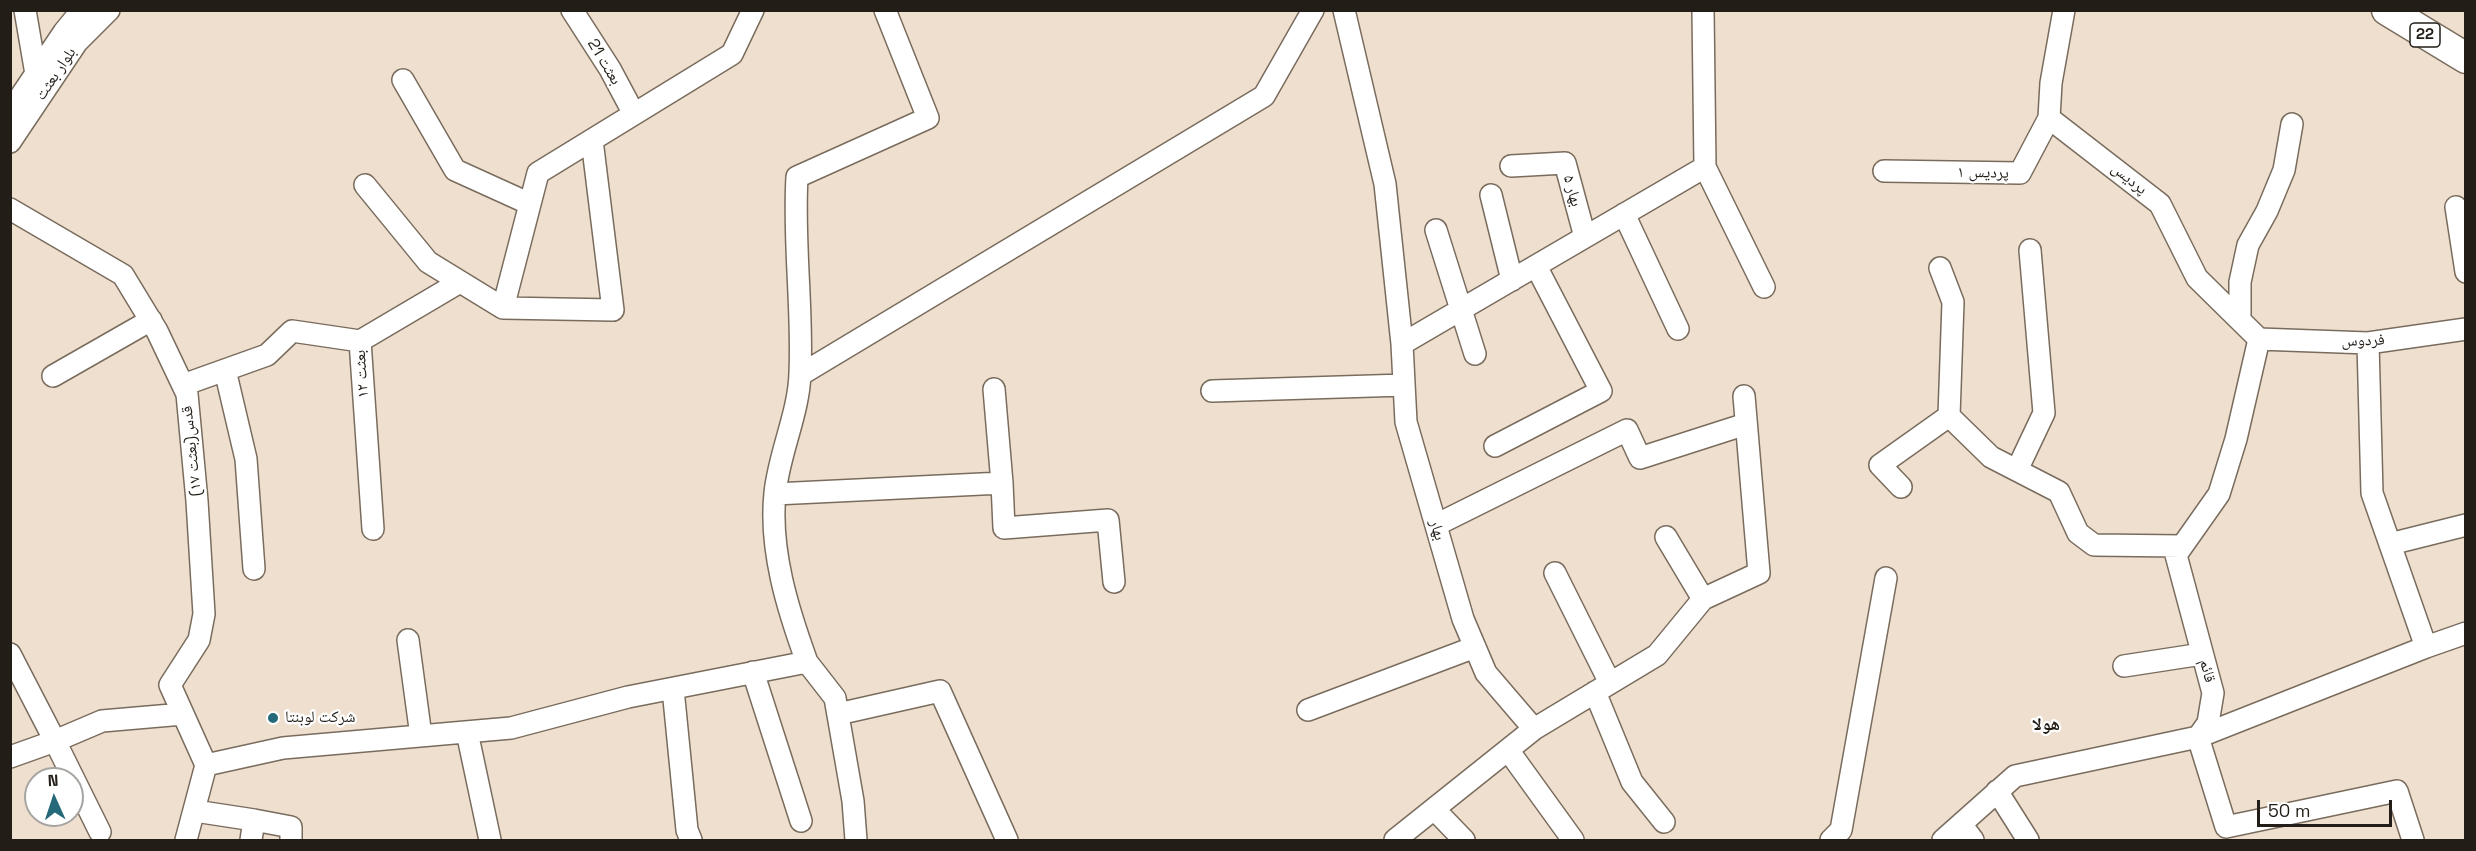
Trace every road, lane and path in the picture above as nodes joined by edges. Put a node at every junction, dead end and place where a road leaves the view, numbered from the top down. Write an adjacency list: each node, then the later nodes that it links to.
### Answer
1 (25, 10): 13 (street)
2 (82, 10): 13 (street, بلوار بعثت)
3 (109, 10): 20 (street, بلوار بعثت)
4 (572, 10): 16 (street, بعثت 21)
5 (753, 10): 16 (street)
6 (885, 10): 53 (street)
7 (1313, 10): 53 (street)
8 (1344, 10): 48 (street, بهار)
9 (1703, 10): 22 (street)
10 (2064, 10): 17 (street)
11 (2386, 10): 12 (highway, 22)
12 (2466, 58)
13 (36, 74): 15 (street, بلوار بعثت)
14 (403, 80): 27 (street)
15 (10, 112)
16 (634, 114): 19 (street)
17 (2049, 118): 23 (street, پرديس ۱); 43 (street, پرديس)
18 (2292, 124): 43 (street)
19 (592, 140): 27 (street); 40 (street)
20 (10, 142)
21 (1510, 166): 32 (street, بهار ۵)
22 (1705, 167): 30 (street); 39 (street)
23 (1884, 171)
24 (365, 185): 38 (street)
25 (10, 194): 29 (street, قدس(بعثت ۱۷))
26 (1491, 195): 37 (street)
27 (530, 204): 40 (street)
28 (2456, 207): 36 (street)
29 (16, 212): 42 (street, قدس(بعثت ۱۷))
30 (1624, 214): 32 (street); 44 (street)
31 (1436, 230): 41 (street)
32 (1585, 237): 34 (street)
33 (2030, 250): 62 (street)
34 (1536, 266): 37 (street); 61 (street)
35 (1940, 268): 59 (street)
36 (2466, 272)
37 (1512, 280): 41 (street)
38 (460, 282): 40 (street); 47 (street)
39 (1764, 287)
40 (503, 308)
41 (1463, 309): 48 (street); 50 (street)
42 (151, 320): 52 (street); 54 (street, قدس(بعثت ۱۷))
43 (2240, 320): 46 (street, پرديس)
44 (1678, 329)
45 (2466, 329): 49 (street, فردوس)
46 (2259, 339): 49 (street, فردوس); 71 (street)
47 (360, 341): 51 (street, بعثت ۱۲); 68 (street, بعثت ۱۲)
48 (1402, 344): 55 (street, بهار)
49 (2368, 344): 70 (street)
50 (1475, 354)
51 (225, 370): 54 (street, بعثت ۱۲); 72 (street)
52 (53, 375)
53 (800, 375): 65 (street)
54 (183, 385): 89 (street, قدس(بعثت ۱۷))
55 (1404, 385): 57 (street); 66 (street, بهار)
56 (994, 389): 63 (street)
57 (1212, 391)
58 (1744, 396): 60 (street)
59 (1949, 416): 62 (street); 64 (street)
60 (1746, 424): 66 (street); 76 (street)
61 (1495, 446)
62 (2017, 470): 71 (street)
63 (1002, 483): 65 (street); 75 (street)
64 (1901, 487)
65 (775, 494): 83 (street)
66 (1436, 525): 79 (street, بهار)
67 (2466, 525): 70 (street)
68 (373, 529)
69 (1666, 537): 76 (street)
70 (2390, 544): 80 (street)
71 (2182, 546): 82 (street, قائم)
72 (254, 569)
73 (1555, 573): 86 (street)
74 (1886, 578): 116 (street)
75 (1114, 582)
76 (1703, 599): 86 (street)
77 (2466, 633): 80 (street)
78 (408, 640): 93 (street)
79 (1475, 647): 88 (street); 91 (street, بهار)
80 (2426, 648): 94 (street)
81 (10, 654): 95 (street)
82 (2202, 654): 84 (street); 94 (street, قائم)
83 (807, 663): 85 (street); 90 (street)
84 (2124, 666)
85 (753, 672): 87 (street); 102 (street)
86 (1602, 688): 91 (street); 103 (street)
87 (673, 690): 92 (street); 110 (street)
88 (1308, 710)
89 (183, 714): 95 (street); 98 (street)
90 (838, 714): 111 (street); 112 (street)
91 (1534, 729): 96 (street)
92 (467, 732): 93 (street); 109 (street)
93 (420, 736): 98 (street)
94 (2198, 736): 99 (street); 119 (street)
95 (55, 741): 97 (street); 105 (street)
96 (1508, 750): 100 (street); 115 (street)
97 (10, 757)
98 (206, 765): 101 (street)
99 (1997, 791): 106 (street); 118 (street)
100 (1436, 810): 113 (street); 114 (street)
101 (195, 811): 104 (street); 107 (street)
102 (801, 821)
103 (1664, 822)
104 (253, 830): 108 (street)
105 (100, 832)
106 (1967, 832): 117 (street)
107 (186, 840)
108 (291, 840)
109 (490, 840)
110 (691, 840)
111 (856, 840)
112 (1007, 840)
113 (1395, 840)
114 (1464, 840)
115 (1573, 840)
116 (1831, 840)
117 (1942, 840)
118 (2028, 840)
119 (2412, 840)

